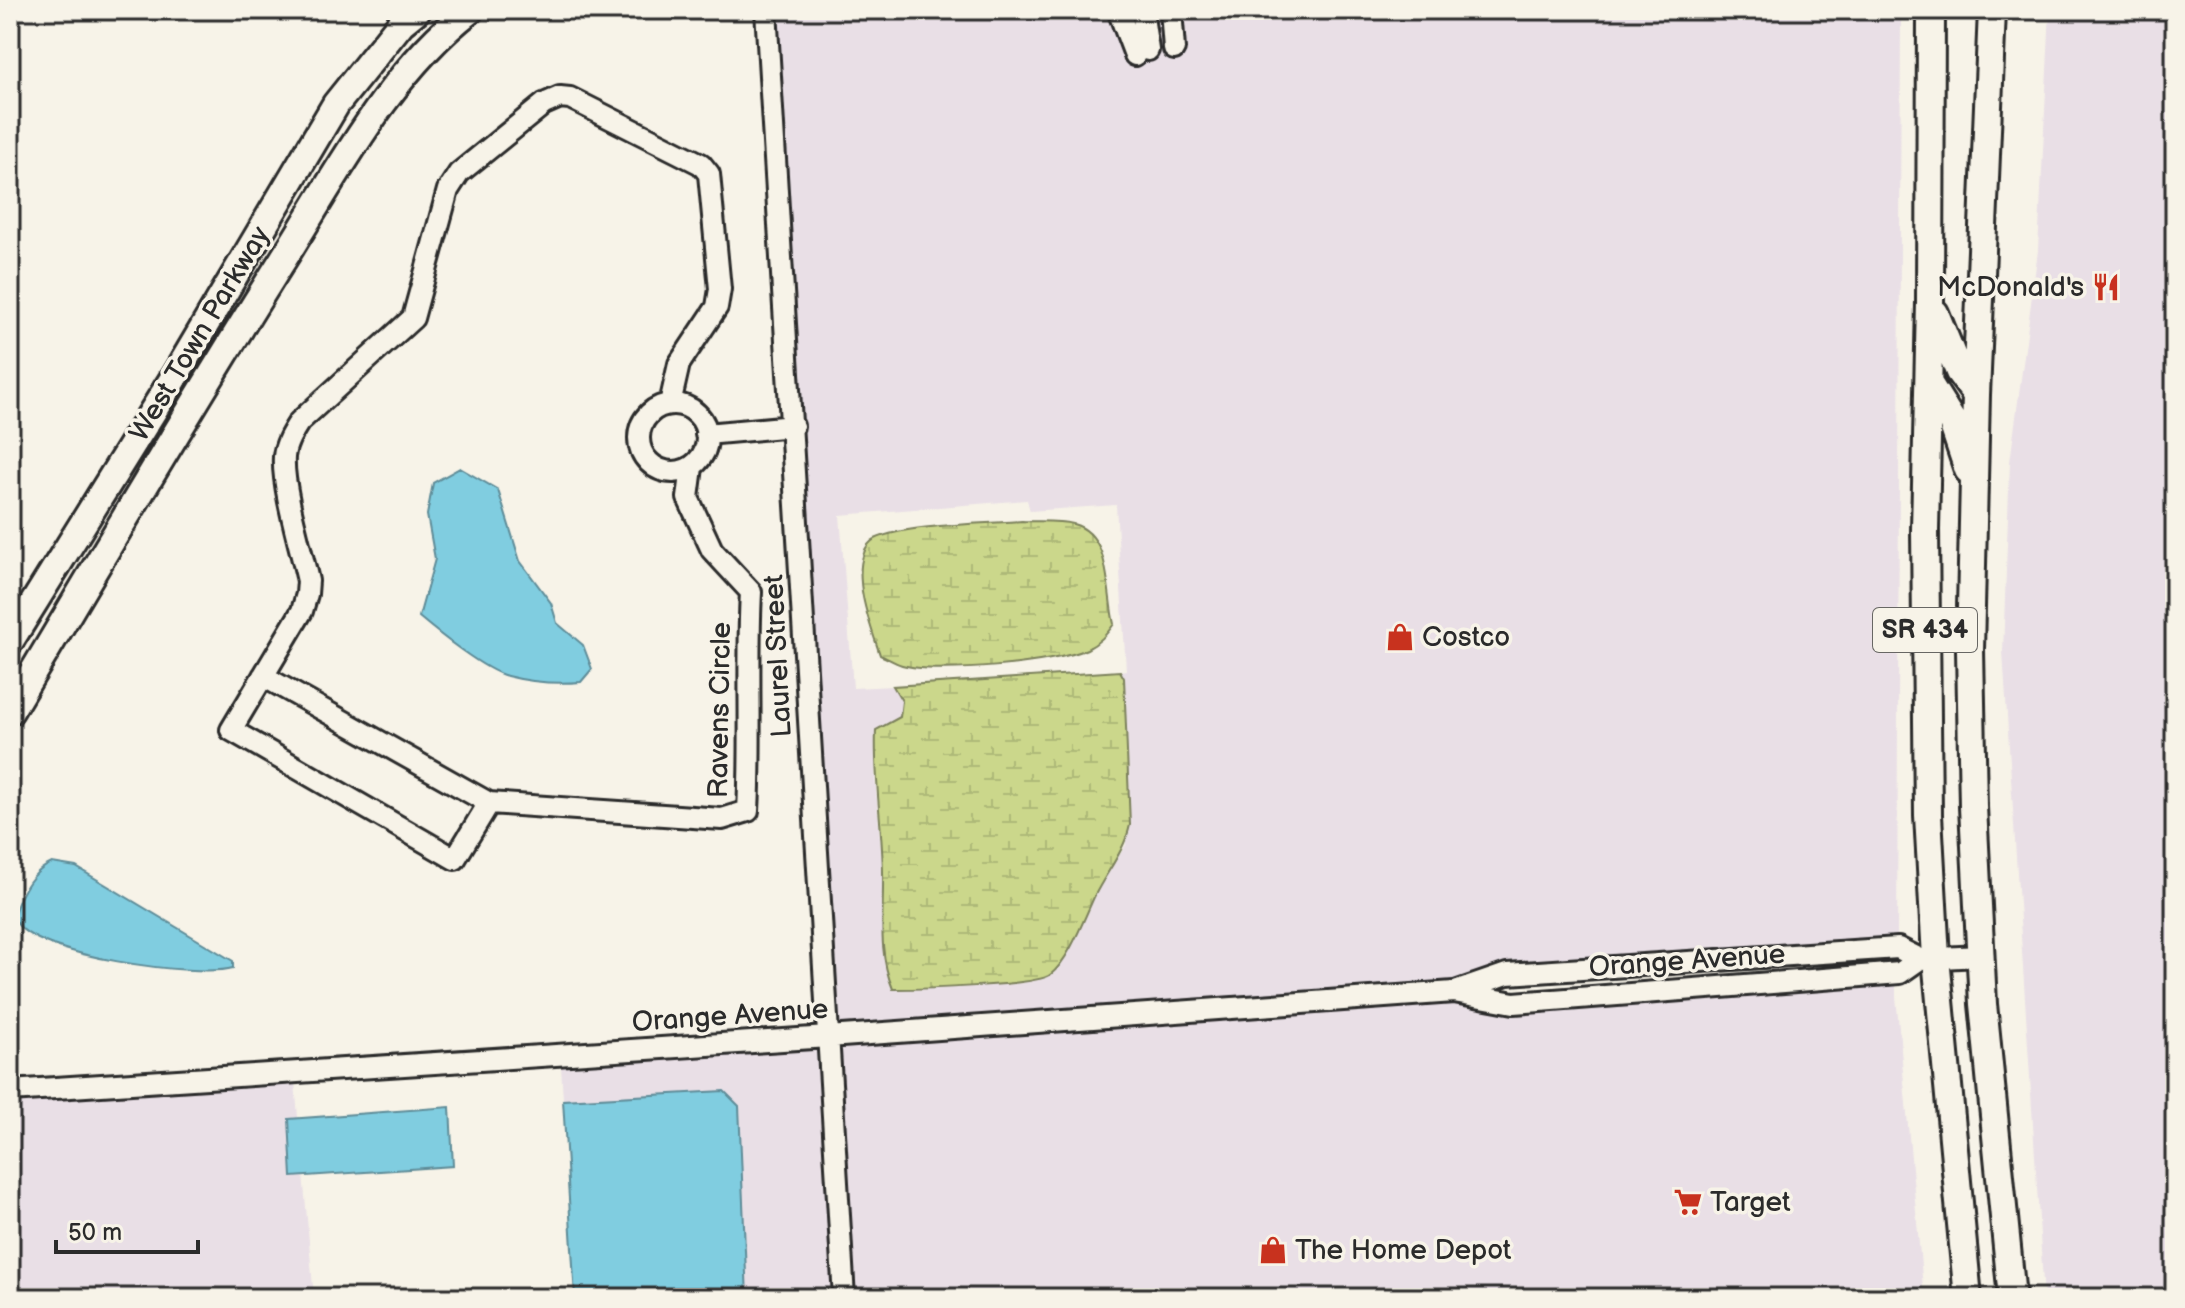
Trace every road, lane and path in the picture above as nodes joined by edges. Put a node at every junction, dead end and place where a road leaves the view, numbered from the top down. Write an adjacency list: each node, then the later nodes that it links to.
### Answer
1 (417, 10): 18 (main road, West Town Parkway)
2 (470, 10): 20 (main road, West Town Parkway)
3 (766, 10): 14 (street, Laurel Street)
4 (1118, 10): 5 (street)
5 (1142, 10)
6 (1171, 10): 9 (street)
7 (1931, 10): 10 (main road, SR 434)
8 (1992, 10): 12 (main road, SR 434)
9 (1174, 49)
10 (1930, 302): 11 (main road, SR 434); 12 (main road)
11 (1929, 384): 17 (main road); 23 (main road, SR 434)
12 (1976, 395): 17 (main road, SR 434)
13 (670, 404): 15 (street); 16 (street); 19 (street)
14 (793, 426): 15 (street); 25 (street, Laurel Street)
15 (706, 434): 16 (street, Ravens Circle)
16 (692, 467): 21 (street, Ravens Circle)
17 (1973, 485): 22 (main road, SR 434)
18 (10, 641)
19 (263, 676): 21 (street, Ravens Circle); 21 (street)
20 (10, 711)
21 (489, 803)
22 (1980, 956): 23 (street, Orange Avenue); 29 (main road, SR 434)
23 (1928, 958): 24 (street, Orange Avenue); 24 (street, Orange Avenue); 28 (main road, SR 434)
24 (1454, 992): 25 (street, Orange Avenue)
25 (828, 1037): 26 (street, Orange Avenue); 27 (street, Laurel Street)
26 (10, 1091)
27 (844, 1298)
28 (1968, 1298)
29 (2012, 1298)

